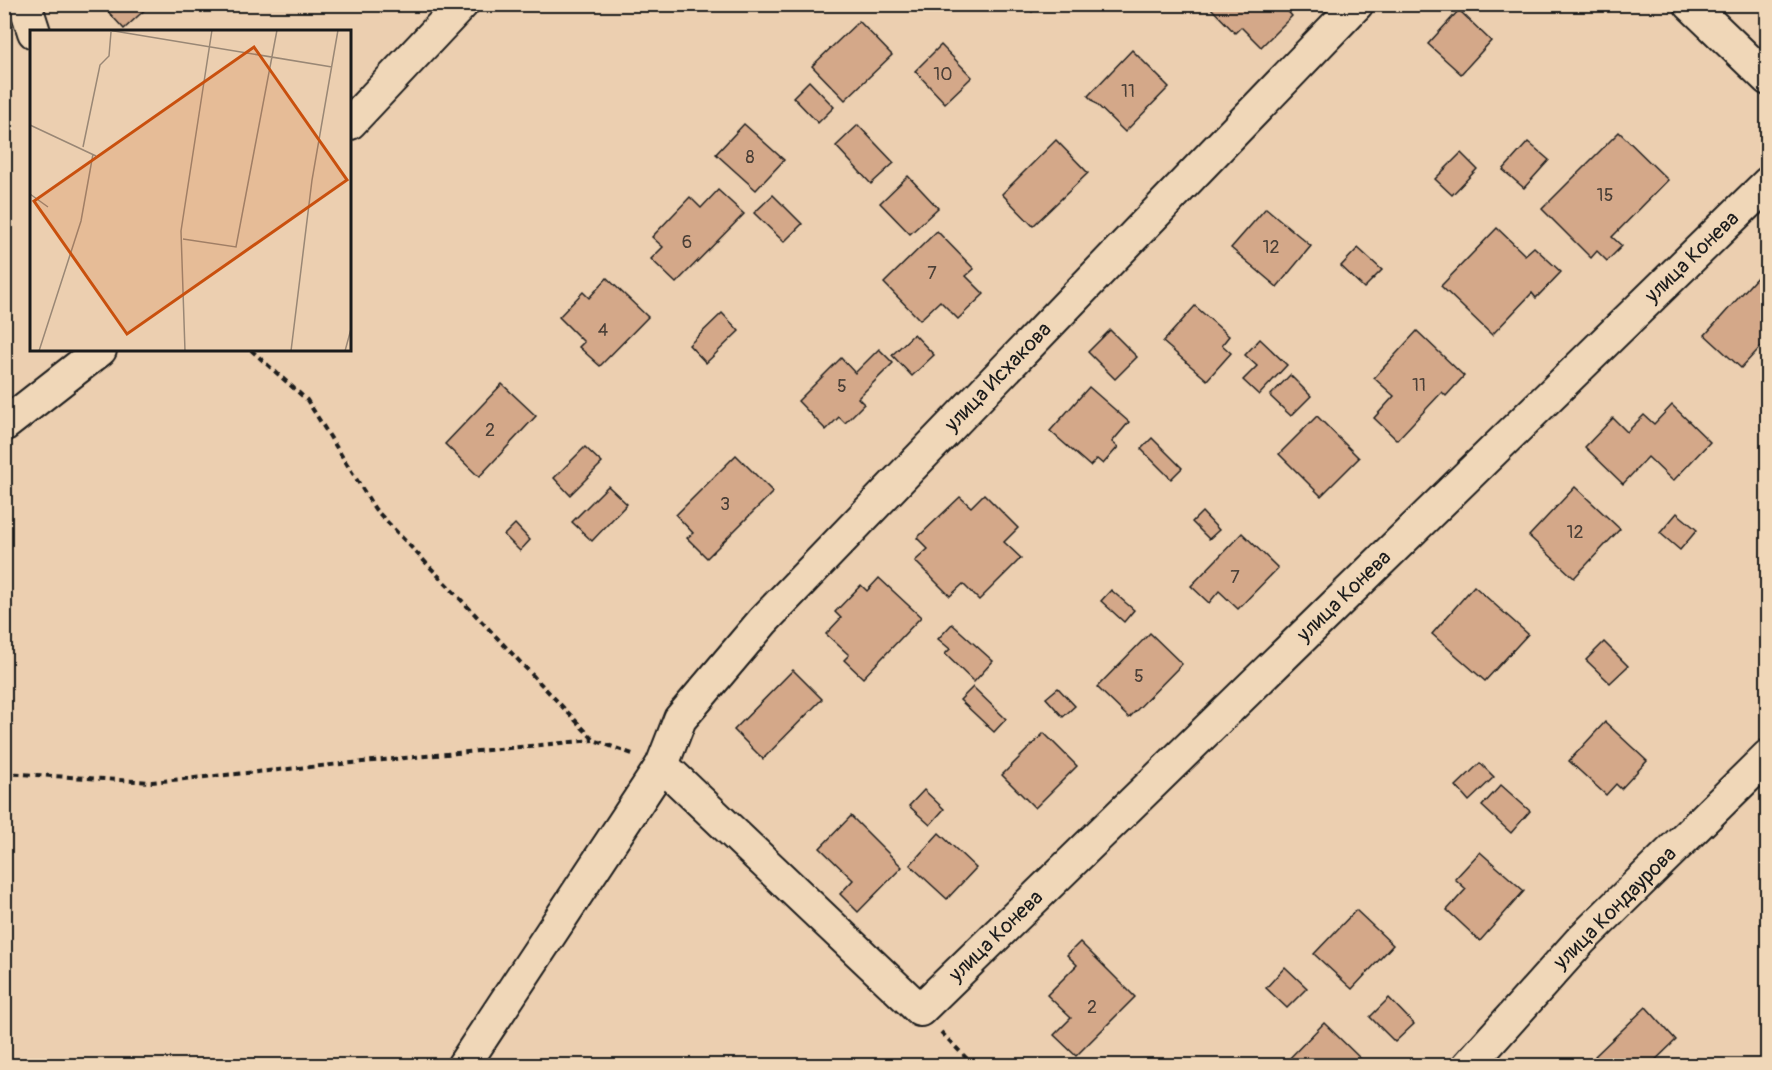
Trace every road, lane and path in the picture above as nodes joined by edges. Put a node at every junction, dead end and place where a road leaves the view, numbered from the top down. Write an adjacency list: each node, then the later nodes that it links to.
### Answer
1 (25, 4): 5 (street)
2 (462, 4): 7 (street)
3 (1358, 4): 14 (street, улица Исхакова)
4 (1690, 4): 6 (street)
5 (33, 30)
6 (1767, 79)
7 (351, 122)
8 (1767, 183): 16 (street, улица Конева)
9 (99, 351): 11 (street)
10 (252, 351): 12 (path)
11 (4, 425)
12 (594, 740): 14 (path); 15 (path)
13 (1767, 756): 19 (street, улица Кондаурова)
14 (662, 765): 16 (street); 17 (street, улица Исхакова)
15 (4, 773)
16 (920, 1010): 18 (path)
17 (464, 1065)
18 (974, 1065)
19 (1468, 1065)

